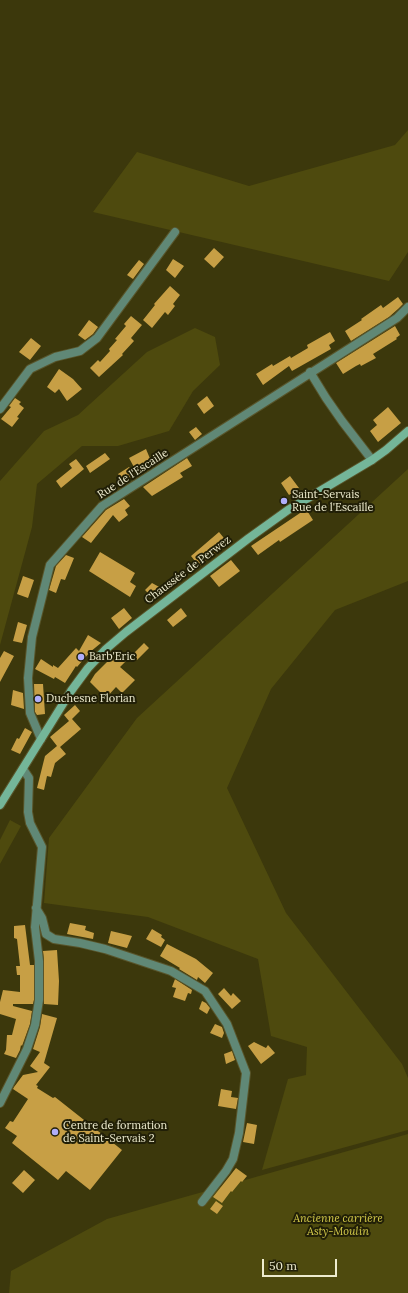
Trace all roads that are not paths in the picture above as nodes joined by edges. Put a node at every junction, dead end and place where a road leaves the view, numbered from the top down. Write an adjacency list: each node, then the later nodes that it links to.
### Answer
1 (175, 232): 4 (street)
2 (408, 307): 3 (street, Rue de l'Escaille)
3 (310, 372): 6 (street); 7 (street, Rue de l'Escaille)
4 (0, 409)
5 (408, 432): 6 (main road, Chaussée de Perwez)
6 (372, 460): 7 (main road, Chaussée de Perwez)
7 (41, 739): 8 (main road, Chaussée de Perwez)
8 (23, 769): 9 (main road, Chaussée de Perwez); 10 (street)
9 (0, 805)
10 (36, 908): 11 (street); 12 (street)
11 (0, 1103)
12 (202, 1202)

